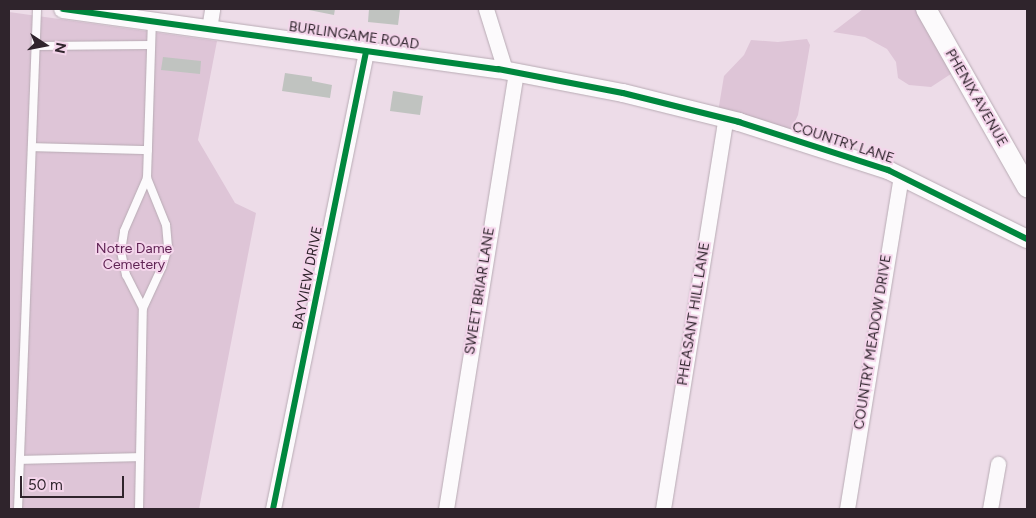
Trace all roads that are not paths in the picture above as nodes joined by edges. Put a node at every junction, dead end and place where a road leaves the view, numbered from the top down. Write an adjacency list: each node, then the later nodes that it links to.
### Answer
1 (37, 9): 9 (lane)
2 (63, 9): 6 (street, BURLINGAME ROAD)
3 (212, 9): 7 (street)
4 (486, 9): 11 (street)
5 (926, 9): 18 (main road, PHENIX AVENUE)
6 (152, 21): 7 (street, BURLINGAME ROAD); 8 (lane)
7 (209, 29): 10 (street, BURLINGAME ROAD)
8 (151, 45): 9 (lane); 15 (lane)
9 (36, 46): 14 (lane)
10 (366, 51): 11 (street, BURLINGAME ROAD); 26 (street, BAYVIEW DRIVE)
11 (510, 71): 12 (street, BURLINGAME ROAD); 27 (street, SWEET BRIAR LANE)
12 (640, 98): 13 (street, COUNTRY LANE)
13 (726, 120): 16 (street, COUNTRY LANE); 28 (street, PHEASANT HILL LANE)
14 (32, 147): 15 (lane); 22 (lane)
15 (148, 150): 17 (lane)
16 (901, 175): 19 (street, COUNTRY LANE); 29 (street, COUNTRY MEADOW DRIVE)
17 (147, 178): 20 (lane); 20 (lane)
18 (1027, 187)
19 (1027, 239)
20 (143, 308): 21 (lane)
21 (140, 458): 22 (lane); 25 (lane)
22 (20, 460): 24 (lane)
23 (998, 464): 30 (street)
24 (18, 509)
25 (139, 509)
26 (273, 509)
27 (446, 509)
28 (663, 509)
29 (847, 509)
30 (990, 509)

